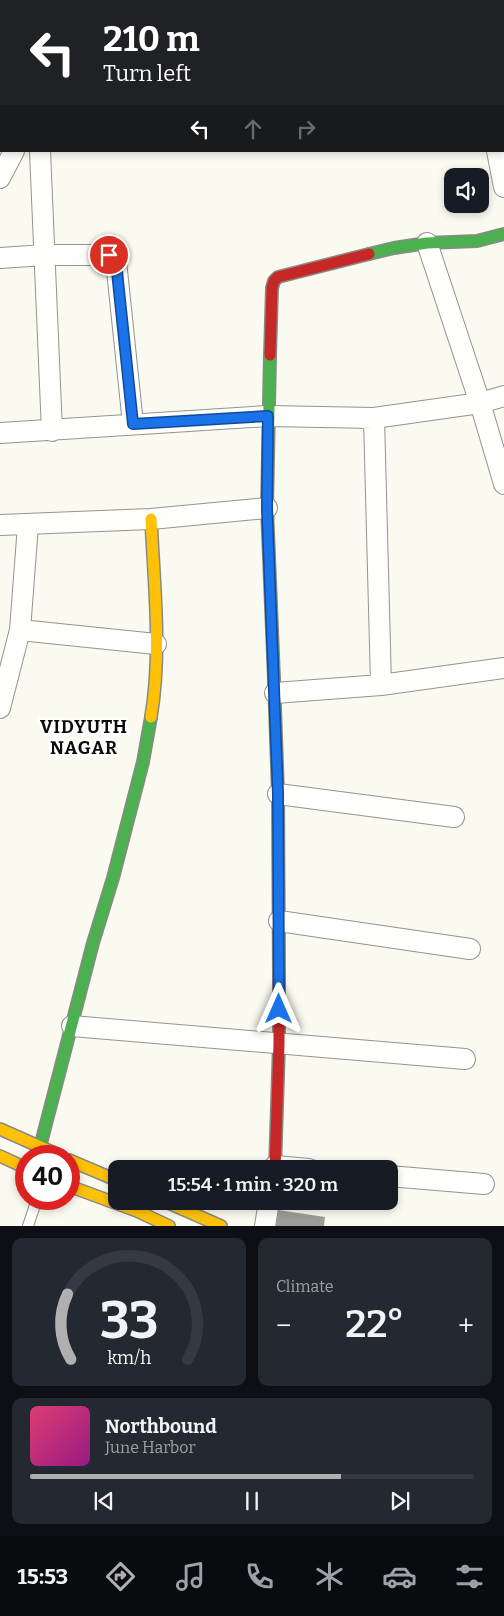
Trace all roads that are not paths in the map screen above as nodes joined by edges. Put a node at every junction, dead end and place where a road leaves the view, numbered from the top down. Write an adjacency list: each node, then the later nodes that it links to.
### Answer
1 (13, 152): 4 (street)
2 (40, 152): 8 (street)
3 (497, 152): 5 (street)
4 (0, 178)
5 (504, 187)
6 (504, 234): 7 (street)
7 (427, 243): 11 (street); 12 (street)
8 (45, 255): 9 (street); 14 (street); 15 (street)
9 (0, 258)
10 (504, 396): 11 (street)
11 (480, 403): 13 (street); 17 (street)
12 (268, 416): 13 (street); 14 (street); 18 (street)
13 (374, 418): 25 (street)
14 (133, 424): 15 (street)
15 (52, 431): 16 (street)
16 (0, 433)
17 (504, 484)
18 (267, 508): 19 (street); 26 (street)
19 (150, 519): 21 (street); 23 (street)
20 (0, 525): 21 (street)
21 (28, 525): 22 (street)
22 (20, 630): 23 (street); 27 (street)
23 (156, 644): 32 (street)
24 (504, 668): 25 (street)
25 (381, 685): 26 (street)
26 (275, 693): 28 (street)
27 (0, 708)
28 (278, 794): 29 (street); 30 (street)
29 (454, 817)
30 (279, 921): 31 (street); 33 (street)
31 (470, 949)
32 (72, 1026): 33 (street); 37 (street)
33 (279, 1044): 34 (street); 39 (street)
34 (465, 1059)
35 (0, 1129): 36 (street)
36 (36, 1145)
37 (41, 1145)
38 (0, 1156): 40 (street)
39 (275, 1160)
40 (15, 1163)
41 (80, 1165): 42 (street)
42 (108, 1177)
43 (398, 1177): 44 (street)
44 (484, 1184)
45 (80, 1190): 49 (street)
46 (33, 1210): 50 (lane)
47 (185, 1210): 52 (street)
48 (268, 1210): 53 (street)
49 (136, 1213): 51 (street)
50 (28, 1226)
51 (169, 1226)
52 (221, 1226)
53 (265, 1226)

